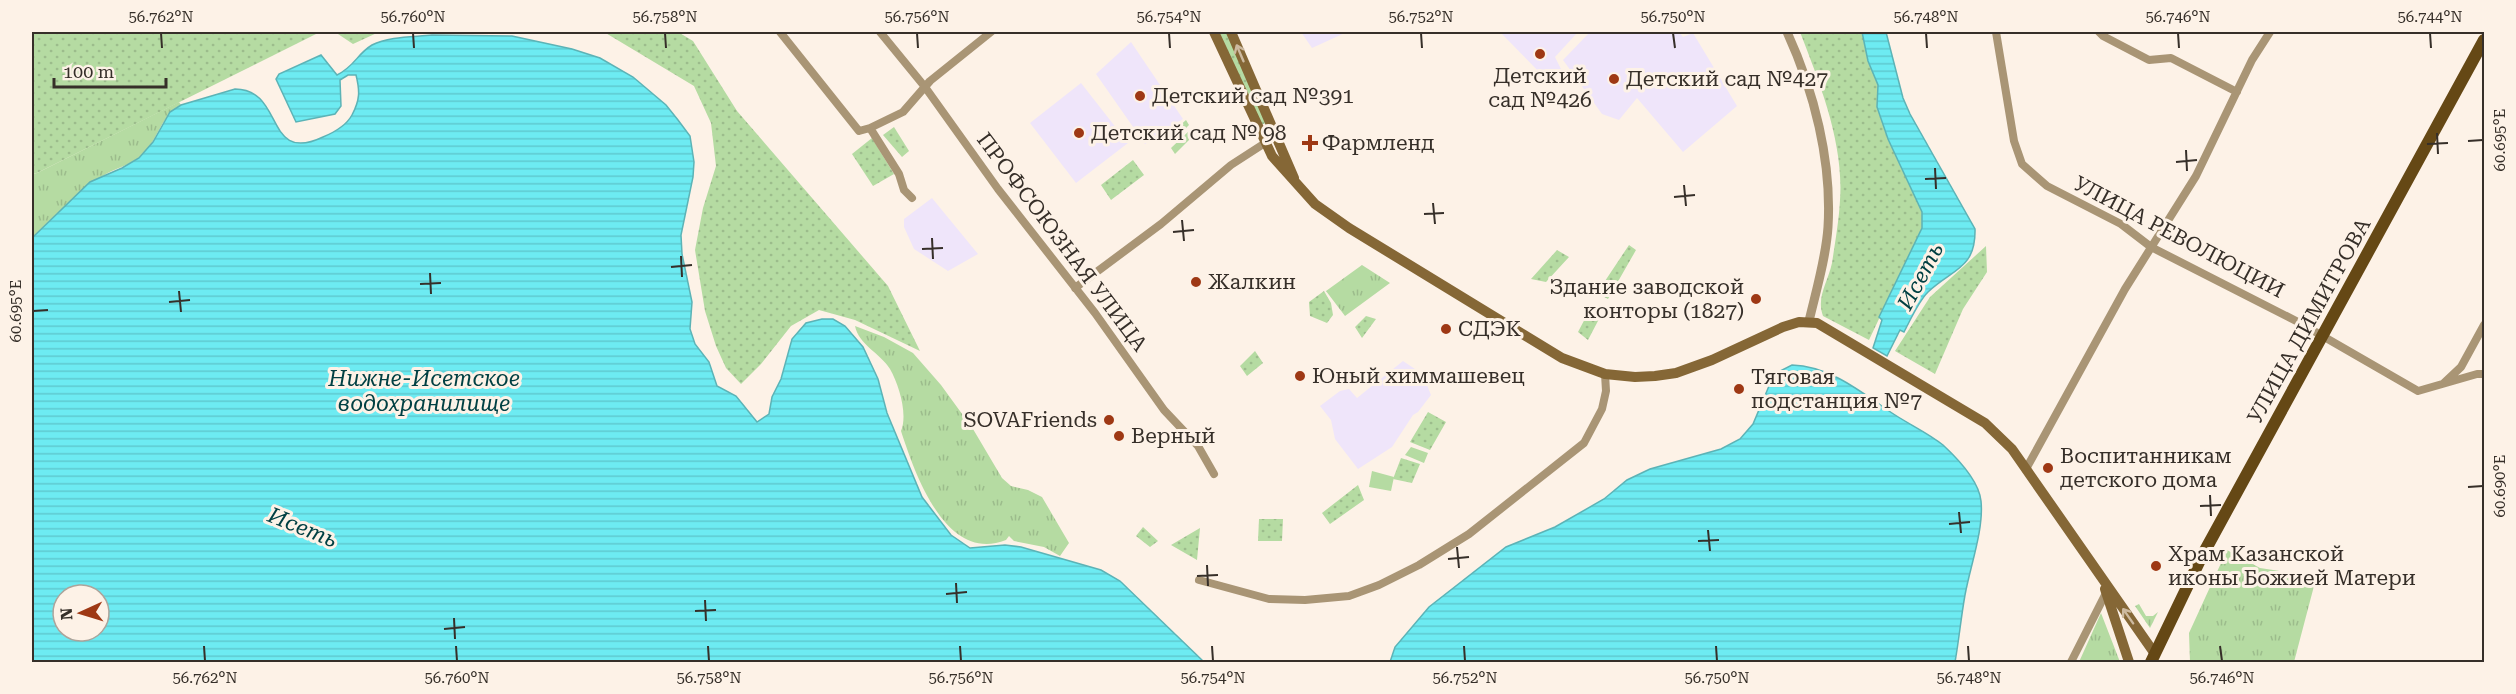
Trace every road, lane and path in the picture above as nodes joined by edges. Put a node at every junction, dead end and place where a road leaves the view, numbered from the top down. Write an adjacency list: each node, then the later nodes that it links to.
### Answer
1 (780, 32): 13 (street)
2 (880, 32): 11 (street, ПРОФСОЮЗНАЯ УЛИЦА)
3 (991, 32): 11 (street)
4 (1214, 32): 14 (main road)
5 (1231, 32): 15 (main road, one-way to 5)
6 (1787, 32): 19 (street)
7 (1996, 32): 17 (street, УЛИЦА РЕВОЛЮЦИИ)
8 (2099, 32): 12 (street)
9 (2270, 32): 12 (street)
10 (2484, 40): 21 (main road, УЛИЦА ДИМИТРОВА)
11 (925, 87): 13 (street); 18 (street, ПРОФСОЮЗНАЯ УЛИЦА)
12 (2237, 92): 17 (street)
13 (870, 128): 16 (street)
14 (1266, 143): 15 (main road); 18 (street)
15 (1297, 184): 22 (main road)
16 (912, 198)
17 (2151, 247): 21 (street, УЛИЦА РЕВОЛЮЦИИ); 25 (street)
18 (1075, 288): 26 (street, ПРОФСОЮЗНАЯ УЛИЦА)
19 (1809, 321): 22 (main road); 25 (main road)
20 (2484, 325): 24 (street)
21 (2323, 336): 24 (street, УЛИЦА РЕВОЛЮЦИИ); 30 (main road, УЛИЦА ДИМИТРОВА)
22 (1605, 374): 28 (street)
23 (2484, 374): 24 (street, УЛИЦА РЕВОЛЮЦИИ)
24 (2443, 384)
25 (2026, 469): 27 (main road)
26 (1214, 474)
27 (2101, 577): 29 (main road); 30 (main road, one-way to 27)
28 (1199, 580)
29 (2106, 593): 31 (street); 32 (main road)
30 (2153, 658)
31 (2071, 663)
32 (2129, 663)

